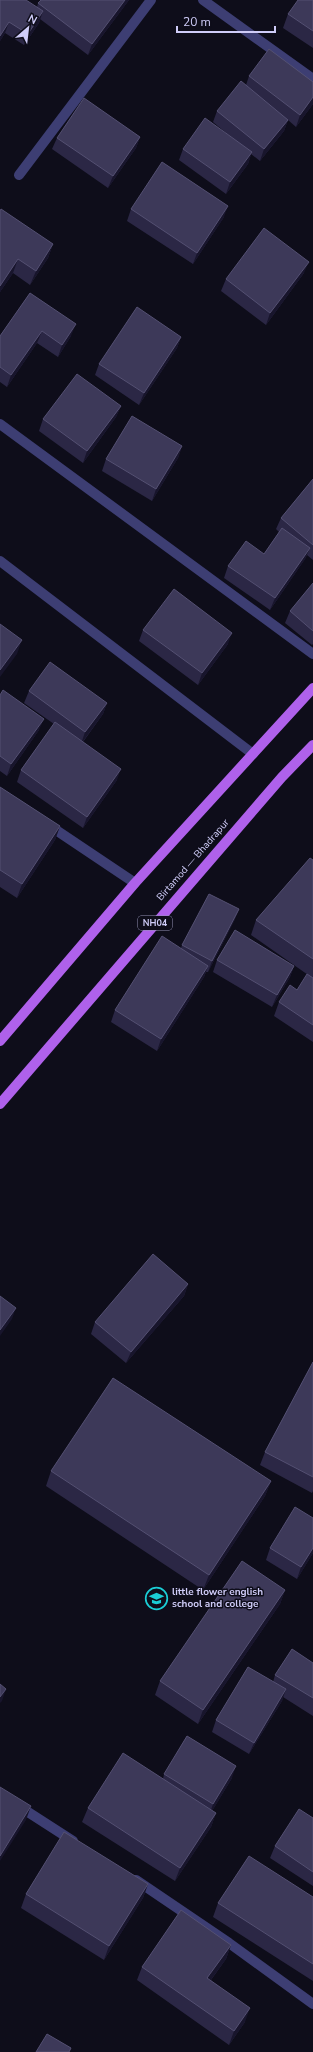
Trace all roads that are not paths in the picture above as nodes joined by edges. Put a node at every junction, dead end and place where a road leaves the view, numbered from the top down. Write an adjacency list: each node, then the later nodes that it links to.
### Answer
1 (151, 0): 4 (street)
2 (203, 0): 3 (street)
3 (313, 79)
4 (19, 175)
5 (0, 424): 7 (street)
6 (0, 561): 10 (street)
7 (313, 654)
8 (313, 688): 10 (main road)
9 (313, 745): 14 (main road, Birtamod — Bhadrapur / NH04)
10 (252, 754): 12 (main road)
11 (39, 819): 12 (street)
12 (135, 882): 13 (main road)
13 (0, 1041)
14 (0, 1104)
15 (0, 1794): 16 (street)
16 (83, 1847)
17 (130, 1876): 18 (street)
18 (313, 2004)

